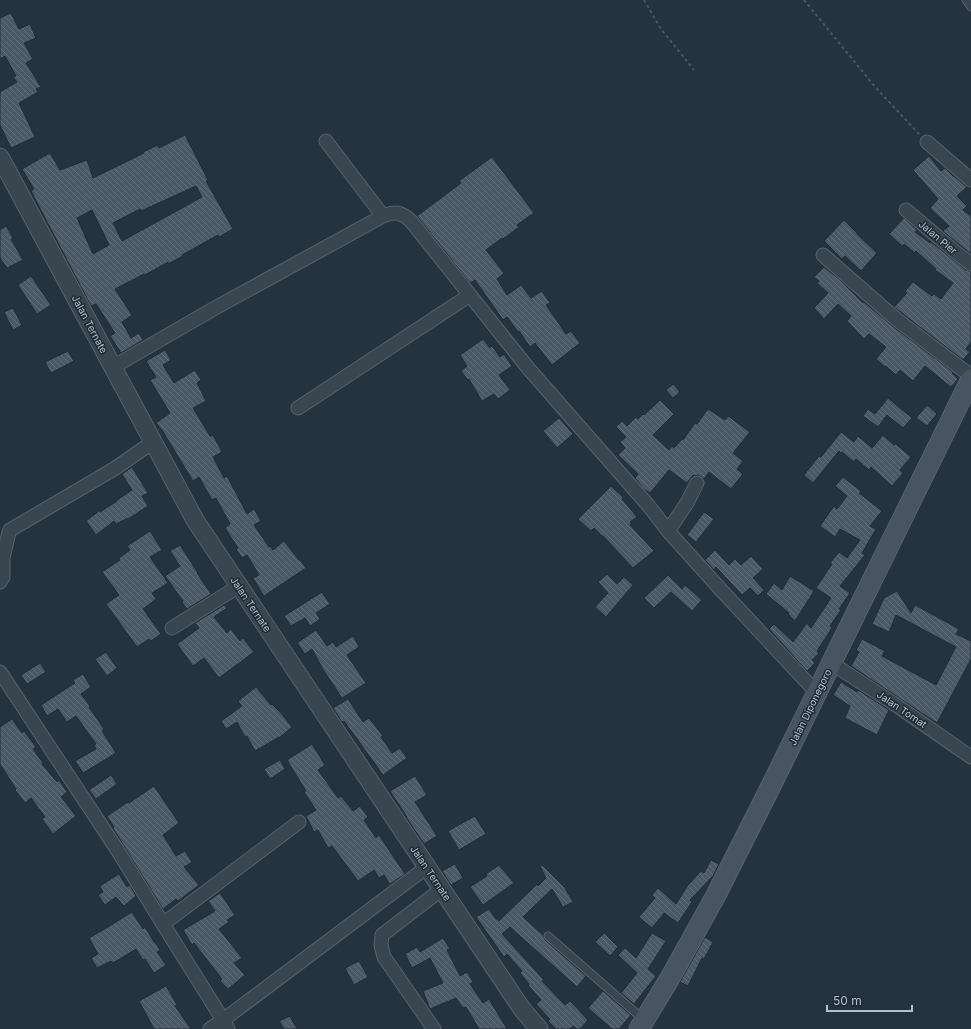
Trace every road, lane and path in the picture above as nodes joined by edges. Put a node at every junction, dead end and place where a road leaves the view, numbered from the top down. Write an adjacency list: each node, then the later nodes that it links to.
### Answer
1 (644, 0): 5 (path)
2 (804, 0): 7 (path)
3 (966, 0): 4 (lane)
4 (971, 7)
5 (694, 70)
6 (326, 141): 11 (street)
7 (927, 142): 9 (street)
8 (0, 157): 15 (street, Jalan Ternate)
9 (971, 180)
10 (906, 210): 13 (street, Jalan Pier)
11 (383, 216): 14 (street); 15 (street)
12 (823, 255): 16 (street)
13 (971, 264)
14 (470, 295): 18 (street); 21 (street)
15 (113, 367): 19 (street, Jalan Ternate)
16 (971, 376)
17 (971, 379): 25 (main road, Jalan Diponegoro)
18 (298, 408)
19 (153, 442): 22 (street); 23 (street, Jalan Ternate)
20 (697, 483): 21 (street)
21 (668, 530): 27 (street)
22 (0, 582)
23 (239, 586): 24 (street); 30 (street, Jalan Ternate)
24 (172, 628)
25 (831, 663): 27 (main road, Jalan Diponegoro); 28 (street, Jalan Tomat)
26 (0, 672): 32 (street)
27 (817, 693): 35 (main road, Jalan Diponegoro)
28 (971, 757)
29 (299, 822): 32 (street)
30 (427, 867): 31 (street, Jalan Ternate); 34 (street)
31 (442, 889): 37 (street); 38 (street, Jalan Ternate)
32 (163, 924): 34 (street)
33 (548, 936): 35 (lane)
34 (226, 1024): 36 (street)
35 (641, 1024)
36 (210, 1029)
37 (434, 1029)
38 (539, 1029)

